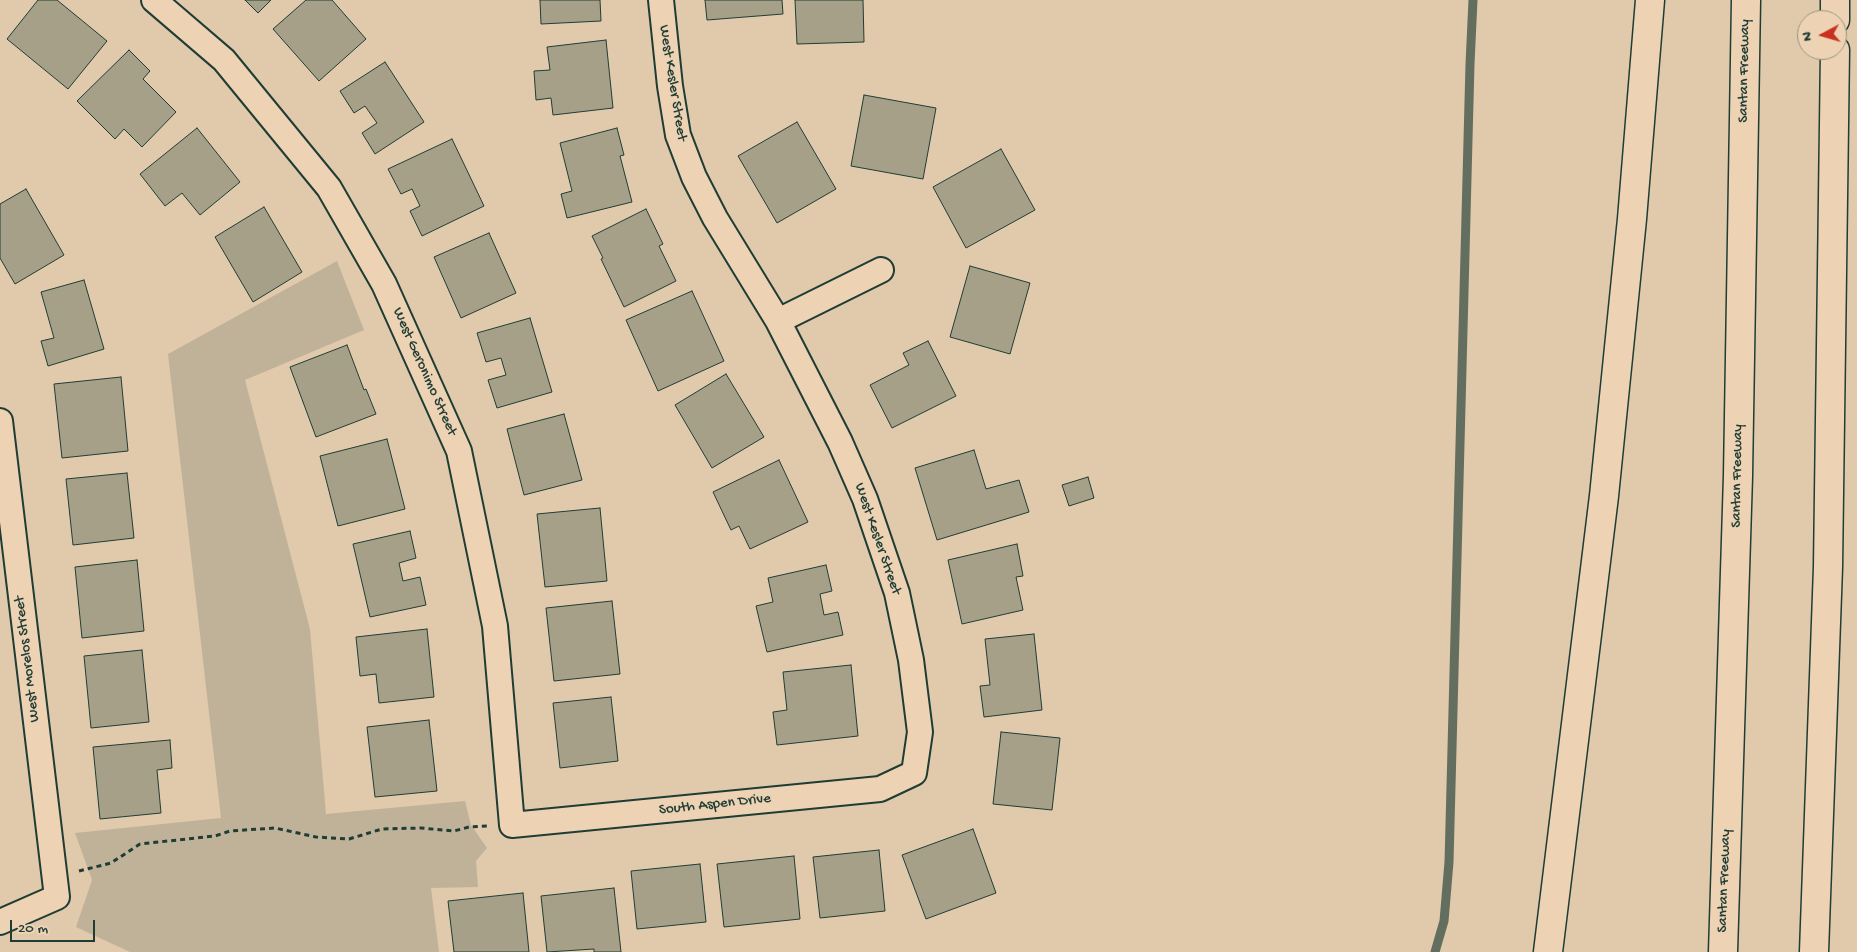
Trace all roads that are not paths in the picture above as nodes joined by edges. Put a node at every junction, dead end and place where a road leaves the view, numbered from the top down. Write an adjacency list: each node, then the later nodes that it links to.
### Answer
1 (154, 0): 10 (street, West Geronimo Street)
2 (661, 0): 7 (street, West Kesler Street)
3 (1650, 0): 12 (highway)
4 (1746, 0): 13 (highway, Santan Freeway)
5 (1835, 60): 14 (highway)
6 (881, 270): 7 (street)
7 (778, 321): 9 (street, West Kesler Street)
8 (0, 421): 11 (street, West Morelos Street)
9 (914, 773): 10 (street, South Aspen Drive)
10 (512, 825)
11 (0, 922)
12 (1548, 952)
13 (1722, 952)
14 (1814, 952)

